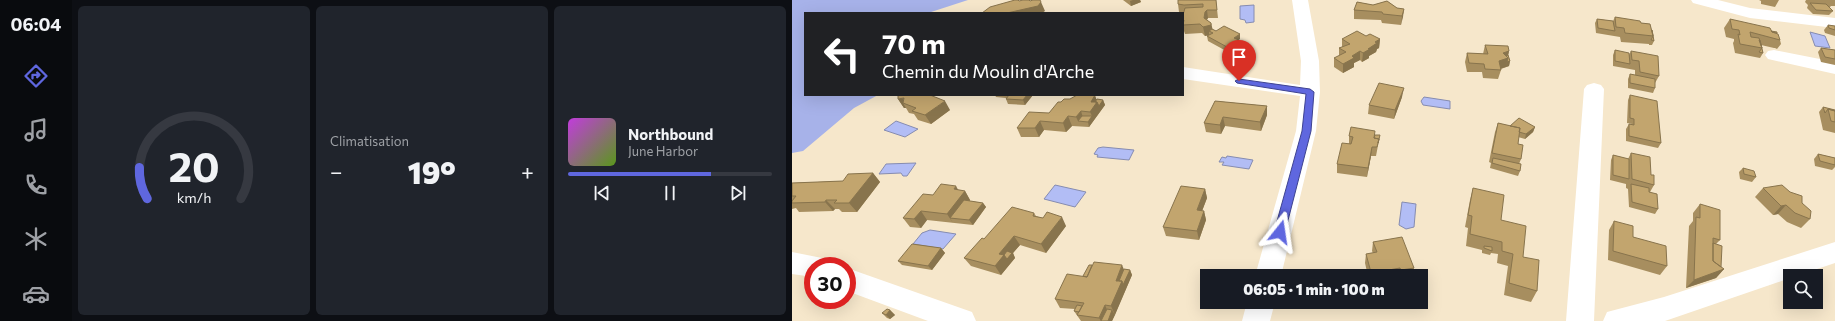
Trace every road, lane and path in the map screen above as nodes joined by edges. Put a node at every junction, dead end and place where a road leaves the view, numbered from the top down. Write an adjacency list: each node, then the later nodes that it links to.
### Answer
1 (1300, 0): 8 (street)
2 (1698, 0): 3 (street)
3 (1835, 23)
4 (1774, 55): 5 (street)
5 (1835, 68)
6 (1184, 73): 8 (street)
7 (1594, 89): 17 (street)
8 (1310, 92): 12 (street)
9 (1835, 252): 18 (street)
10 (792, 263): 11 (street)
11 (804, 265)
12 (1270, 269)
13 (856, 282): 15 (street)
14 (1259, 309): 16 (street)
15 (962, 321)
16 (1256, 321)
17 (1580, 321)
18 (1616, 321)

